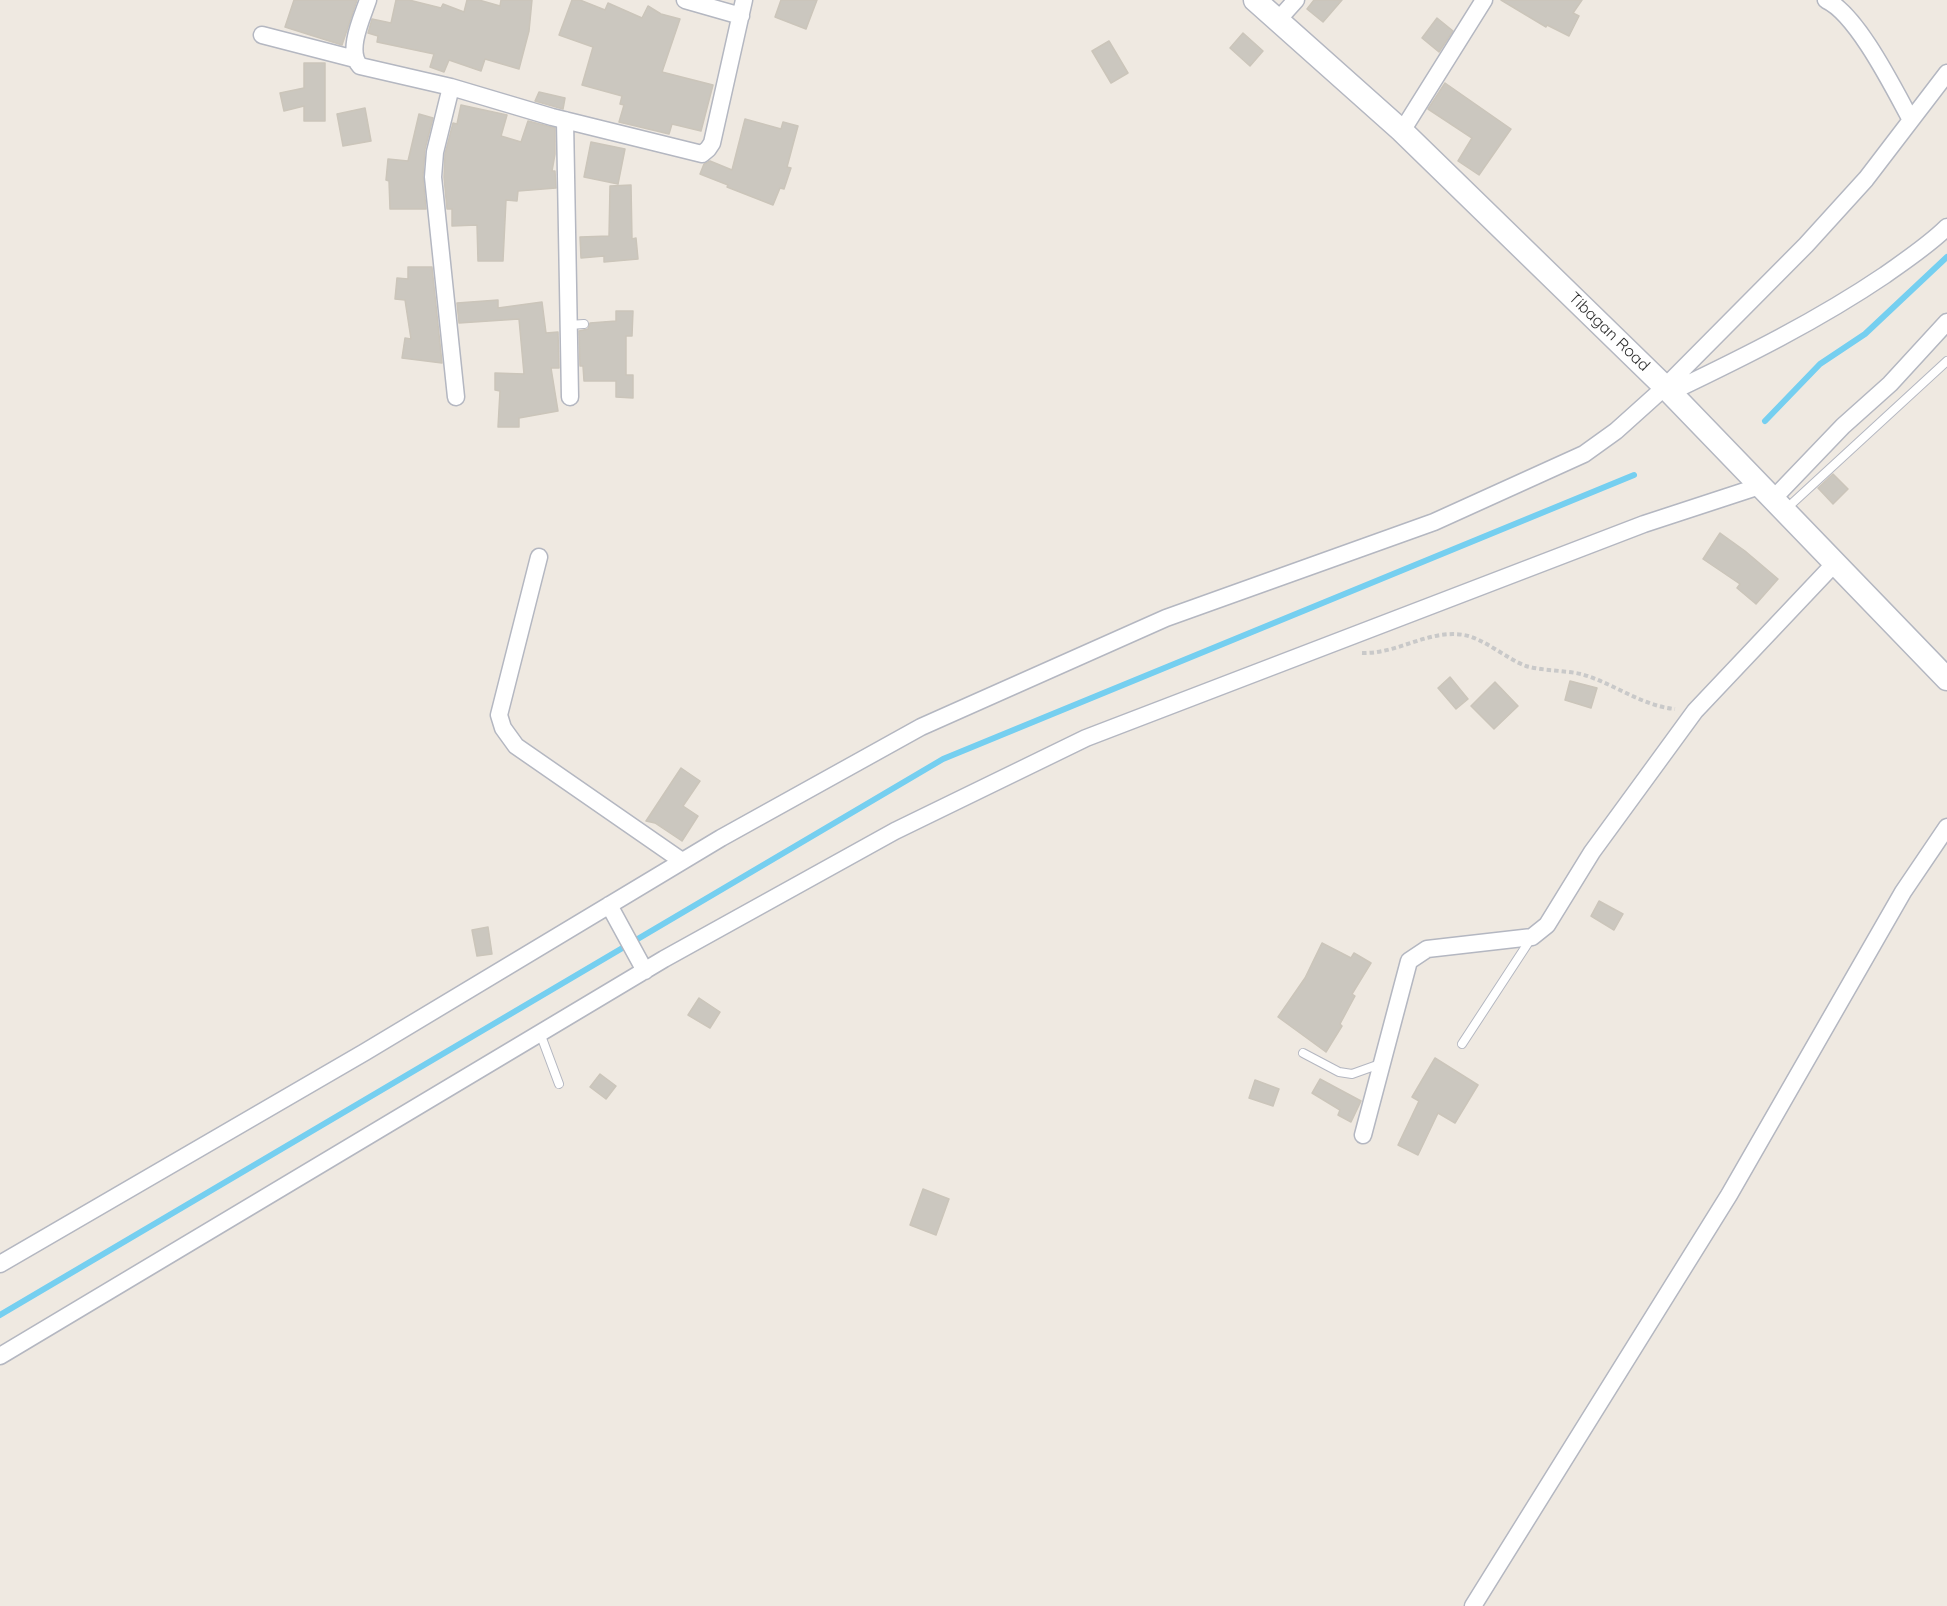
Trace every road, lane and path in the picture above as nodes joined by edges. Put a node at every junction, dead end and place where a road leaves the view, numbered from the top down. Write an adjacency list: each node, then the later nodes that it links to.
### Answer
1 (368, 0): 10 (street)
2 (685, 0): 7 (street)
3 (1256, 0): 8 (main road, Tibagan Road)
4 (1296, 0): 8 (street)
5 (1484, 0): 15 (street)
6 (1826, 0): 14 (street)
7 (742, 8): 13 (street)
8 (1278, 21): 15 (main road, Tibagan Road)
9 (262, 35): 10 (street)
10 (355, 59): 12 (street)
11 (1947, 74): 14 (street)
12 (451, 87): 13 (street); 20 (street)
13 (565, 120): 21 (street)
14 (1911, 120): 19 (street)
15 (1402, 131): 19 (main road, Tibagan Road)
16 (1947, 227): 19 (street)
17 (1947, 322): 22 (street)
18 (1947, 362): 22 (lane)
19 (1668, 390): 22 (main road, Tibagan Road); 29 (street)
20 (456, 397)
21 (570, 398)
22 (1772, 499): 24 (main road, Tibagan Road); 25 (street)
23 (539, 557): 29 (street)
24 (1836, 563): 26 (main road, Tibagan Road); 27 (street)
25 (1332, 644): 27 (path); 32 (street)
26 (1947, 679)
27 (1695, 711): 31 (street)
28 (1947, 827): 41 (street)
29 (682, 861): 30 (street)
30 (612, 911): 32 (street); 39 (street)
31 (1532, 937): 34 (lane); 36 (street)
32 (642, 965): 33 (street)
33 (540, 1033): 37 (lane); 40 (street)
34 (1462, 1044)
35 (1304, 1053): 36 (lane)
36 (1381, 1064): 38 (street)
37 (559, 1084)
38 (1363, 1135)
39 (0, 1264)
40 (0, 1356)
41 (1473, 1606)

